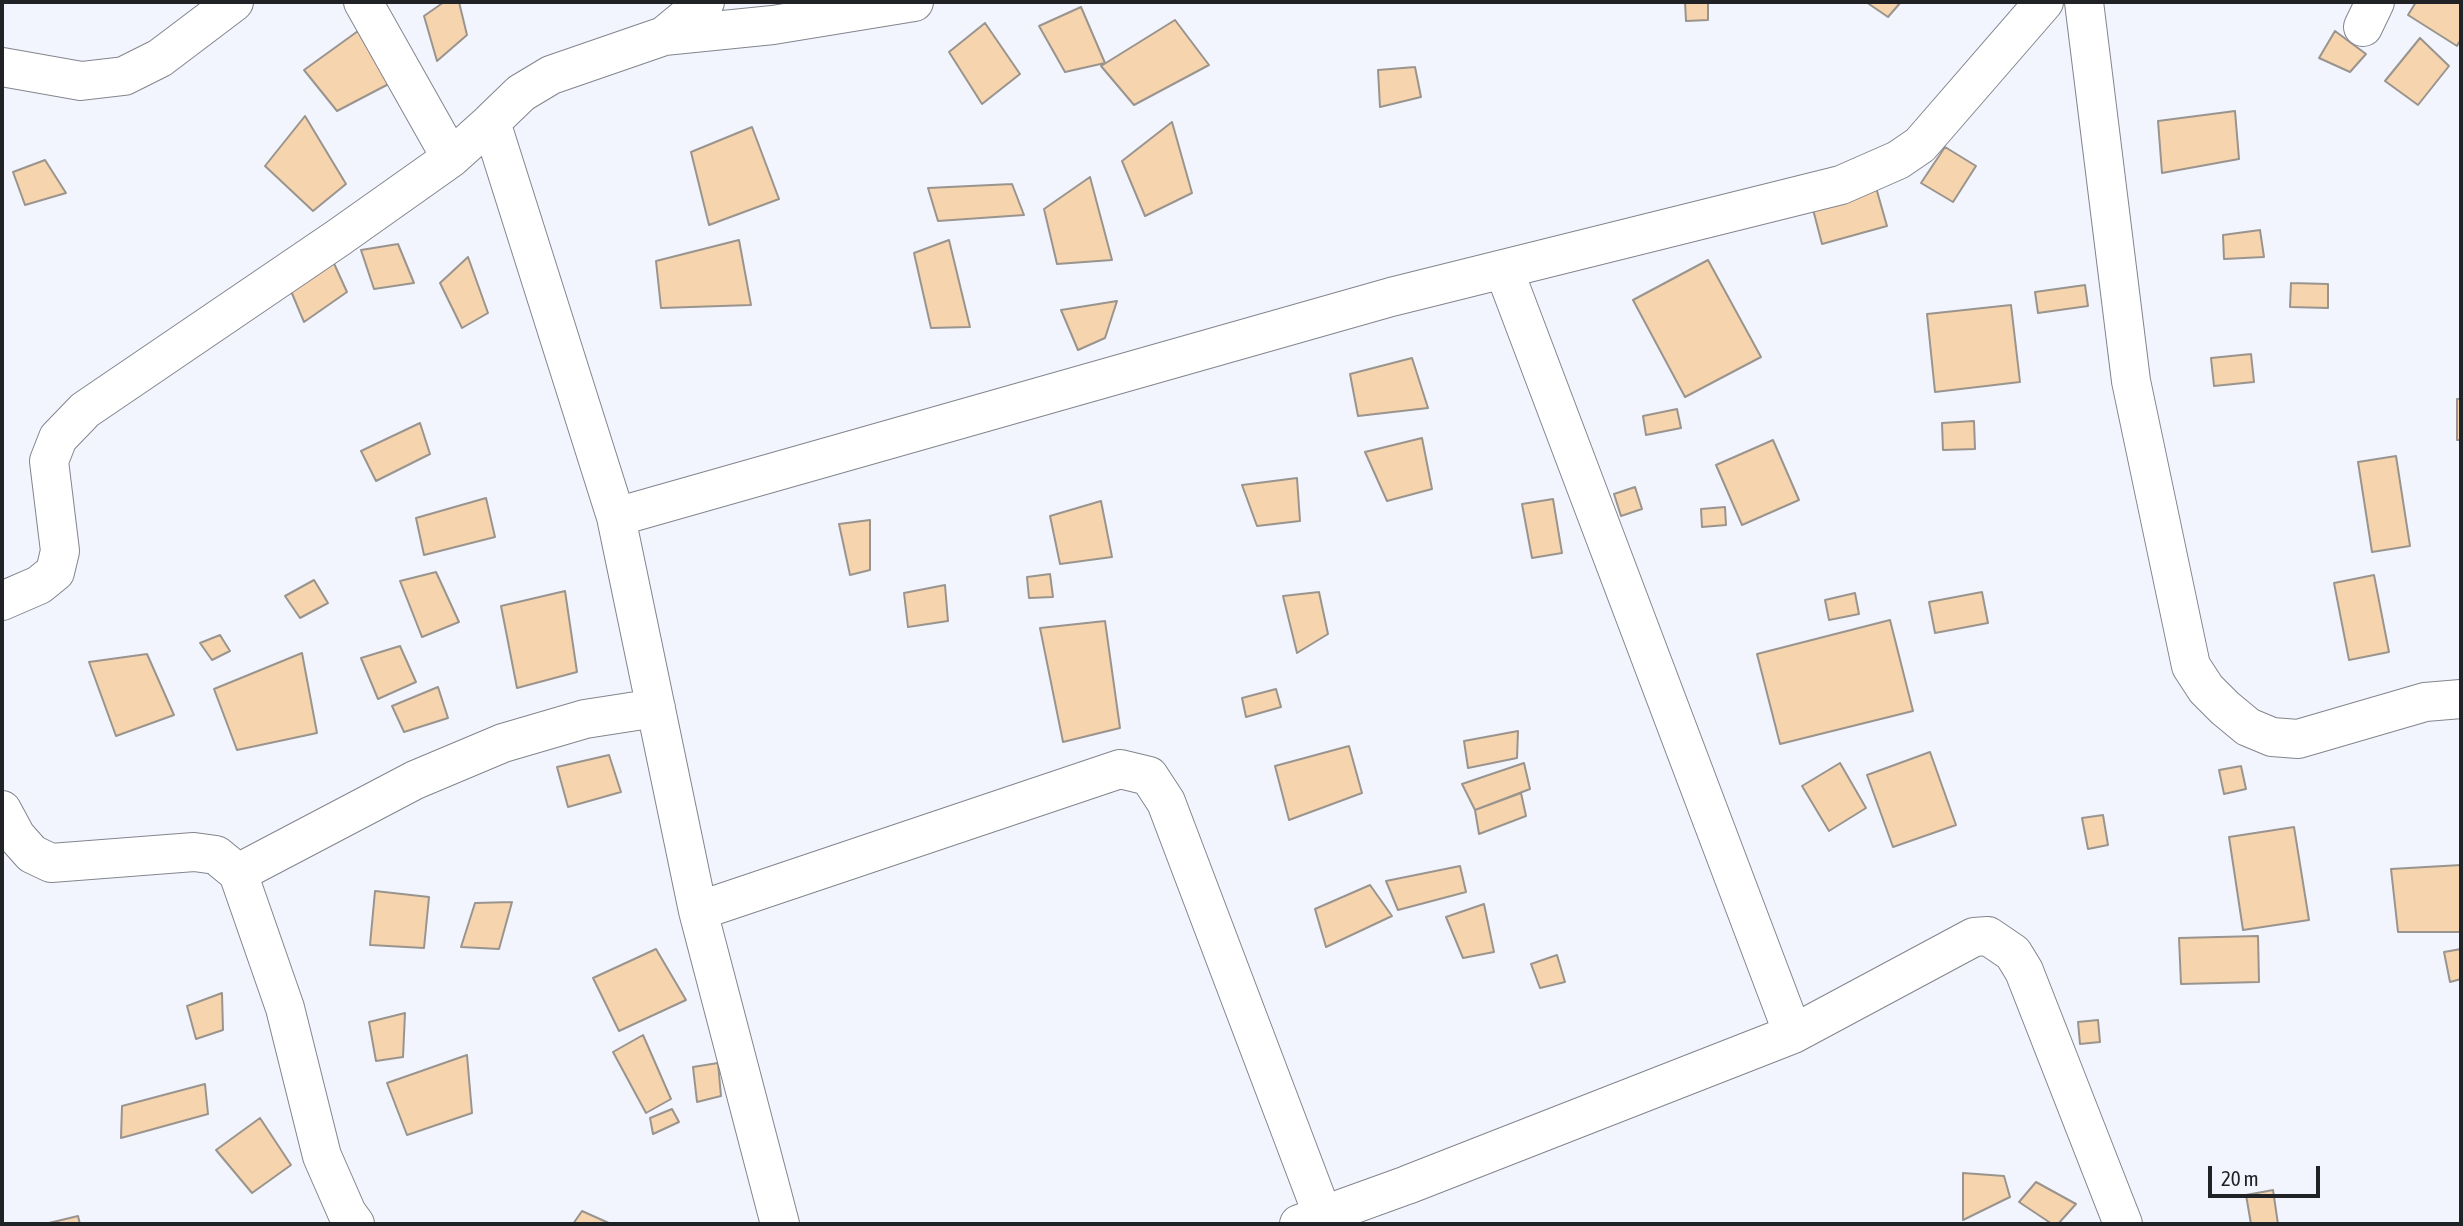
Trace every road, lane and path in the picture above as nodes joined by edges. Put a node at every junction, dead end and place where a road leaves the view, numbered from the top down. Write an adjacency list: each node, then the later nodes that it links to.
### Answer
1 (234, 2): 8 (street)
2 (363, 2): 10 (street)
3 (705, 2): 7 (street)
4 (914, 2): 7 (street)
5 (2044, 2): 11 (street)
6 (2084, 2): 14 (street)
7 (664, 36): 9 (street)
8 (2, 67)
9 (491, 122): 10 (street); 12 (street)
10 (450, 158): 13 (street)
11 (1504, 270): 12 (street); 19 (street)
12 (616, 517): 15 (street)
13 (2, 601)
14 (2461, 699)
15 (656, 708): 17 (street); 18 (street)
16 (2, 810): 17 (street)
17 (238, 873): 21 (street)
18 (698, 911): 20 (street); 22 (street)
19 (1793, 1034): 20 (street); 23 (street)
20 (1311, 1220)
21 (355, 1224)
22 (780, 1224)
23 (2123, 1224)

